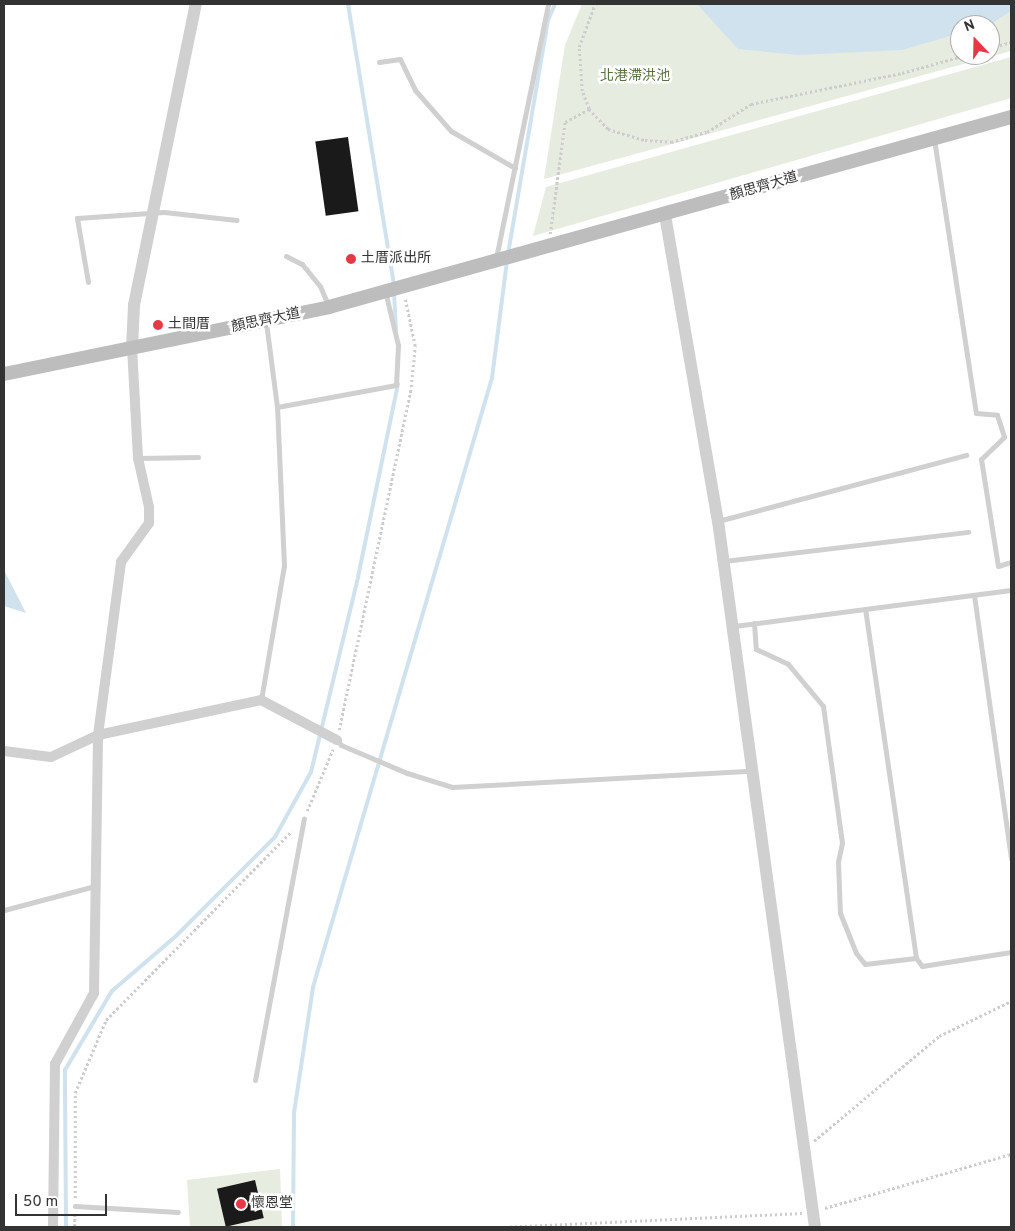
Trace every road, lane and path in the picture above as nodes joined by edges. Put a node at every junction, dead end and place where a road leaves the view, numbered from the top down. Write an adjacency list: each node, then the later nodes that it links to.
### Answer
1 (196, 4): 10 (street)
2 (548, 4): 9 (lane)
3 (596, 4): 6 (path)
4 (950, 60): 6 (path)
5 (379, 62): 9 (lane)
6 (589, 109): 13 (path)
7 (1011, 116): 8 (main road, 顏思齊大道)
8 (934, 138): 11 (main road, 顏思齊大道); 30 (lane)
9 (515, 168): 15 (lane)
10 (153, 214): 12 (lane); 16 (lane); 21 (street)
11 (665, 215): 13 (main road, 顏思齊大道); 27 (street)
12 (237, 220)
13 (551, 248): 15 (main road, 顏思齊大道)
14 (286, 256): 19 (lane)
15 (496, 261): 17 (main road, 顏思齊大道)
16 (88, 282)
17 (402, 285): 18 (main road, 顏思齊大道); 38 (path)
18 (385, 291): 19 (main road, 顏思齊大道); 23 (lane)
19 (329, 307): 20 (main road, 顏思齊大道)
20 (266, 322): 21 (main road, 顏思齊大道); 23 (lane)
21 (132, 348): 22 (main road, 顏思齊大道); 26 (street)
22 (4, 374)
23 (277, 408): 36 (lane)
24 (966, 455): 27 (lane)
25 (198, 457): 26 (lane)
26 (138, 458): 37 (street)
27 (718, 521): 29 (street)
28 (968, 532): 29 (lane)
29 (723, 561): 35 (street)
30 (1011, 562)
31 (1011, 590): 32 (lane)
32 (974, 595): 33 (lane); 42 (lane)
33 (865, 610): 34 (lane); 46 (lane)
34 (754, 623): 35 (lane); 46 (lane)
35 (732, 626): 40 (street)
36 (262, 700): 37 (street); 38 (street)
37 (98, 735): 39 (street); 43 (street)
38 (337, 740): 40 (lane); 41 (path)
39 (4, 751)
40 (753, 771): 49 (street)
41 (304, 819): 48 (lane); 51 (path)
42 (1011, 858)
43 (96, 885): 44 (lane); 54 (street)
44 (4, 910)
45 (1011, 952): 46 (lane)
46 (916, 958)
47 (1011, 1001): 49 (path)
48 (255, 1080)
49 (804, 1150): 53 (street)
50 (1011, 1154): 53 (path)
51 (75, 1206): 52 (lane); 55 (path)
52 (178, 1212)
53 (813, 1213): 56 (path); 57 (street)
54 (53, 1227)
55 (75, 1227)
56 (504, 1227)
57 (815, 1227)

